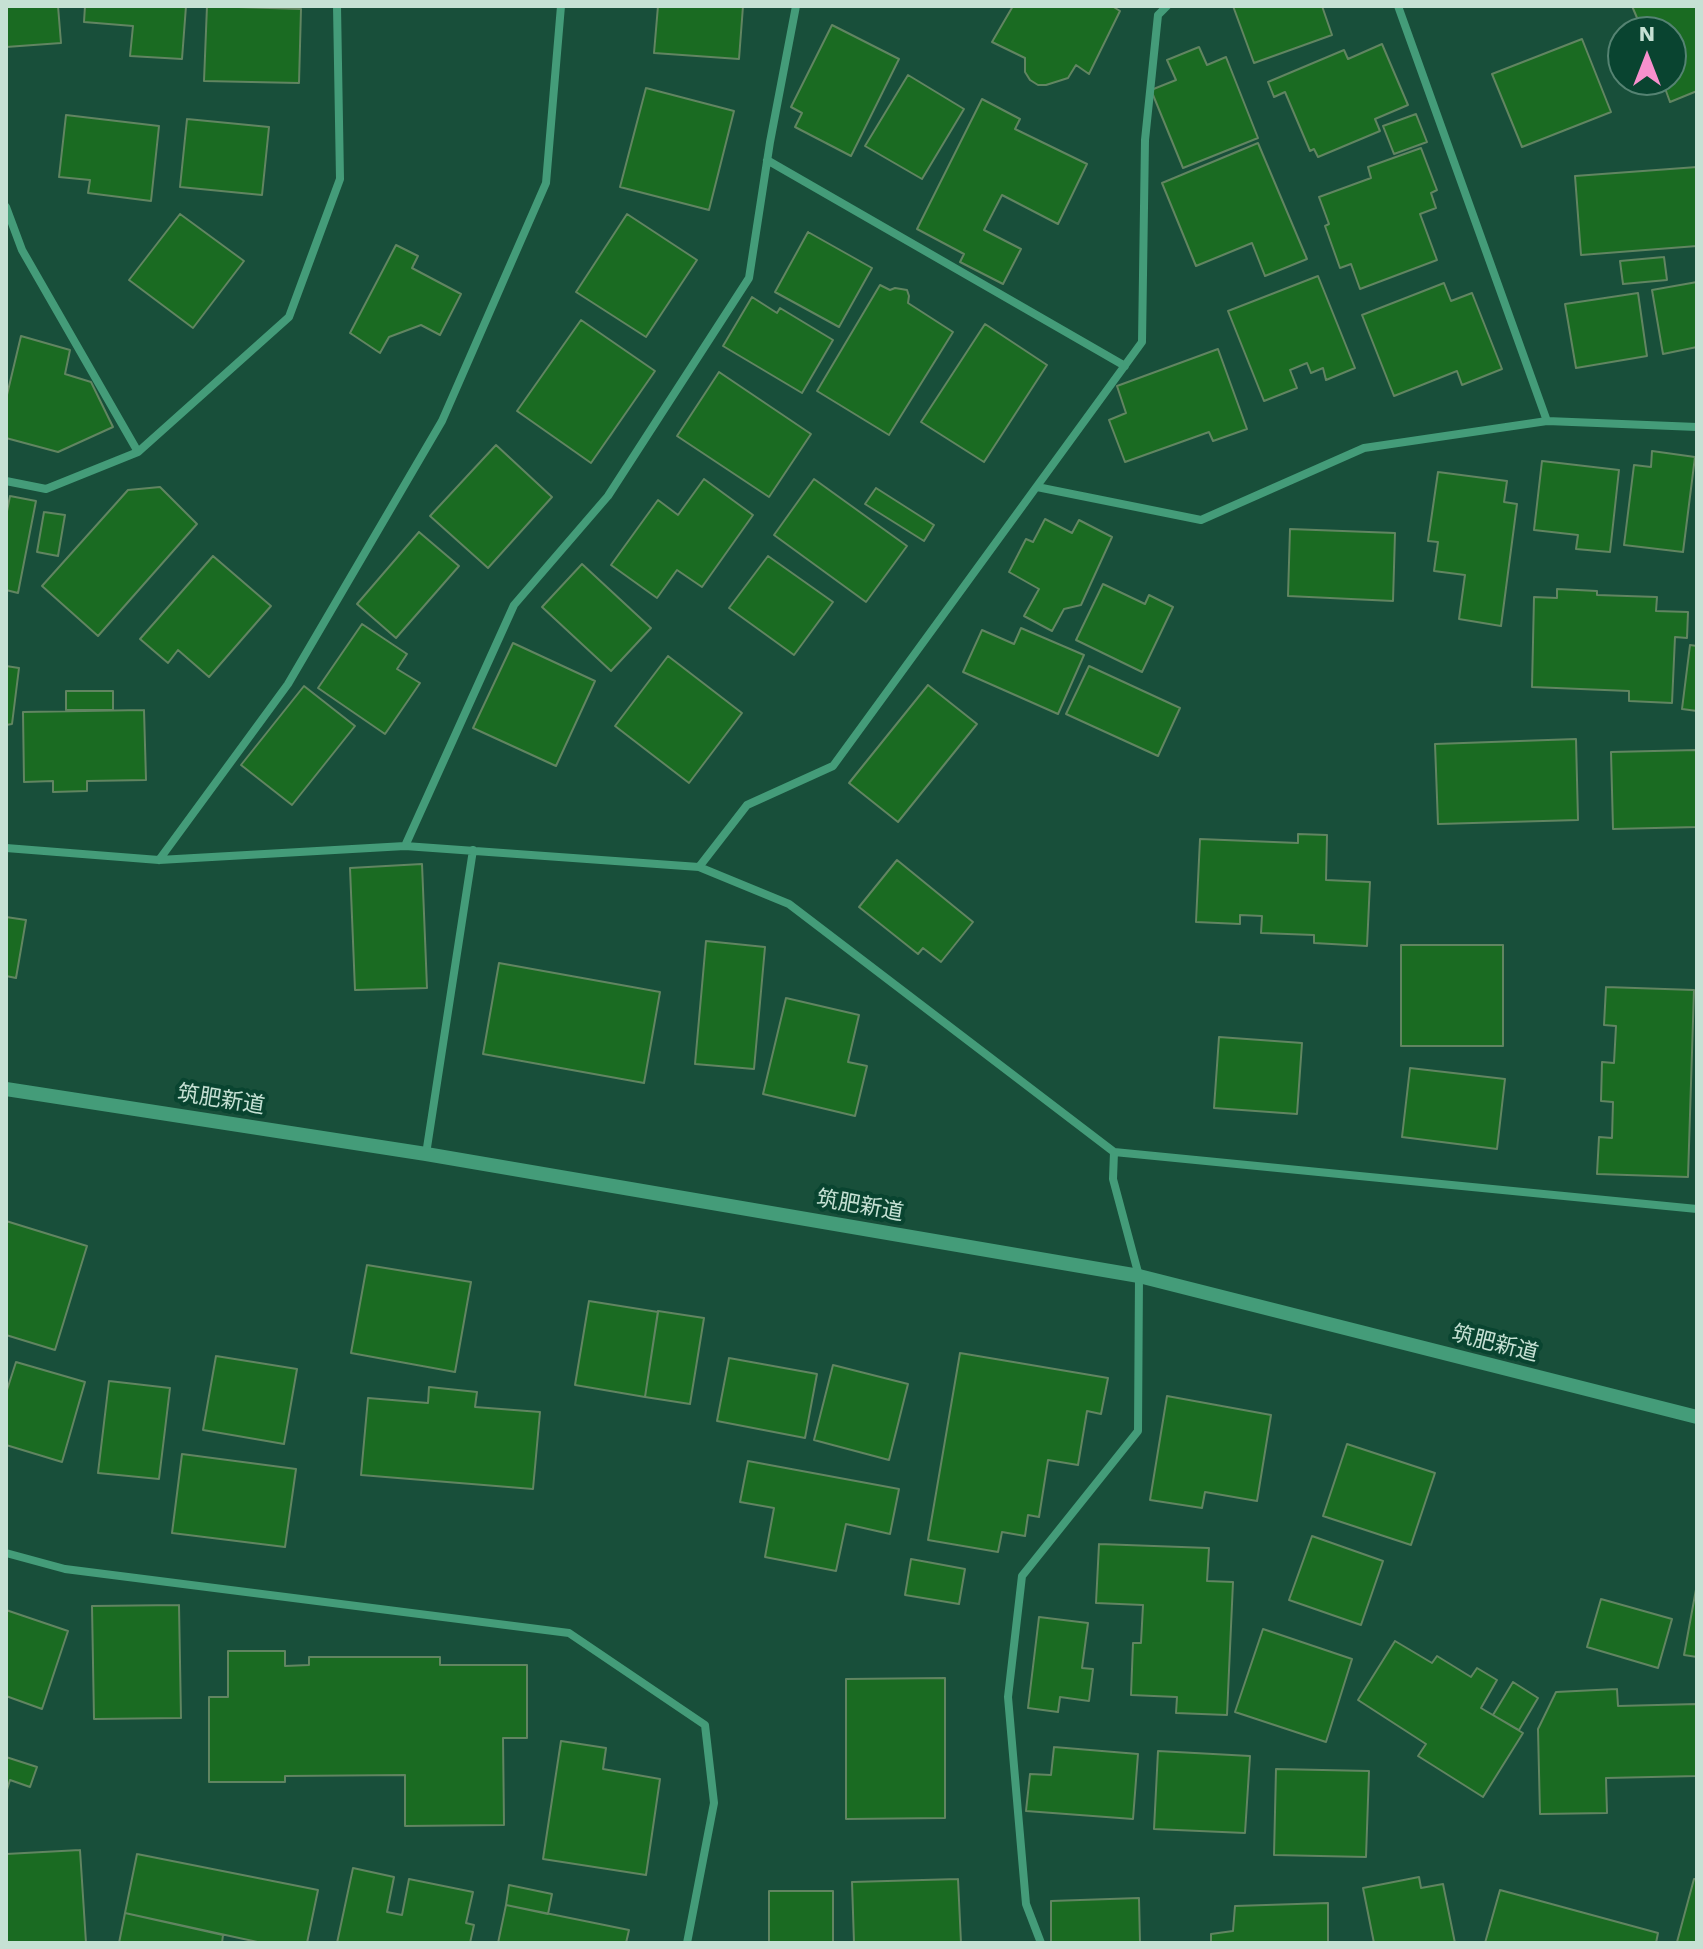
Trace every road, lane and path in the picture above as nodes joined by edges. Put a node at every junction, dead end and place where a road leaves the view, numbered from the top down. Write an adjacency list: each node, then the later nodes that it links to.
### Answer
1 (337, 6): 11 (street)
2 (561, 6): 17 (street)
3 (796, 6): 6 (street)
4 (1167, 6): 8 (street)
5 (1398, 6): 9 (street)
6 (767, 160): 8 (street); 14 (street)
7 (6, 207): 11 (street)
8 (1125, 366): 13 (street)
9 (1547, 421): 10 (street); 13 (street)
10 (1697, 427)
11 (138, 452): 12 (street)
12 (6, 481)
13 (1037, 487): 18 (street)
14 (405, 846): 16 (street); 17 (street)
15 (6, 848): 17 (street)
16 (473, 850): 18 (street); 21 (street)
17 (159, 860)
18 (699, 867): 20 (street)
19 (6, 1089): 21 (street, 筑肥新道)
20 (1114, 1152): 22 (street); 23 (street)
21 (426, 1154): 23 (street, 筑肥新道)
22 (1697, 1209)
23 (1139, 1276): 24 (street, 筑肥新道); 27 (street)
24 (1697, 1417)
25 (6, 1553): 26 (street)
26 (687, 1943)
27 (1041, 1943)

